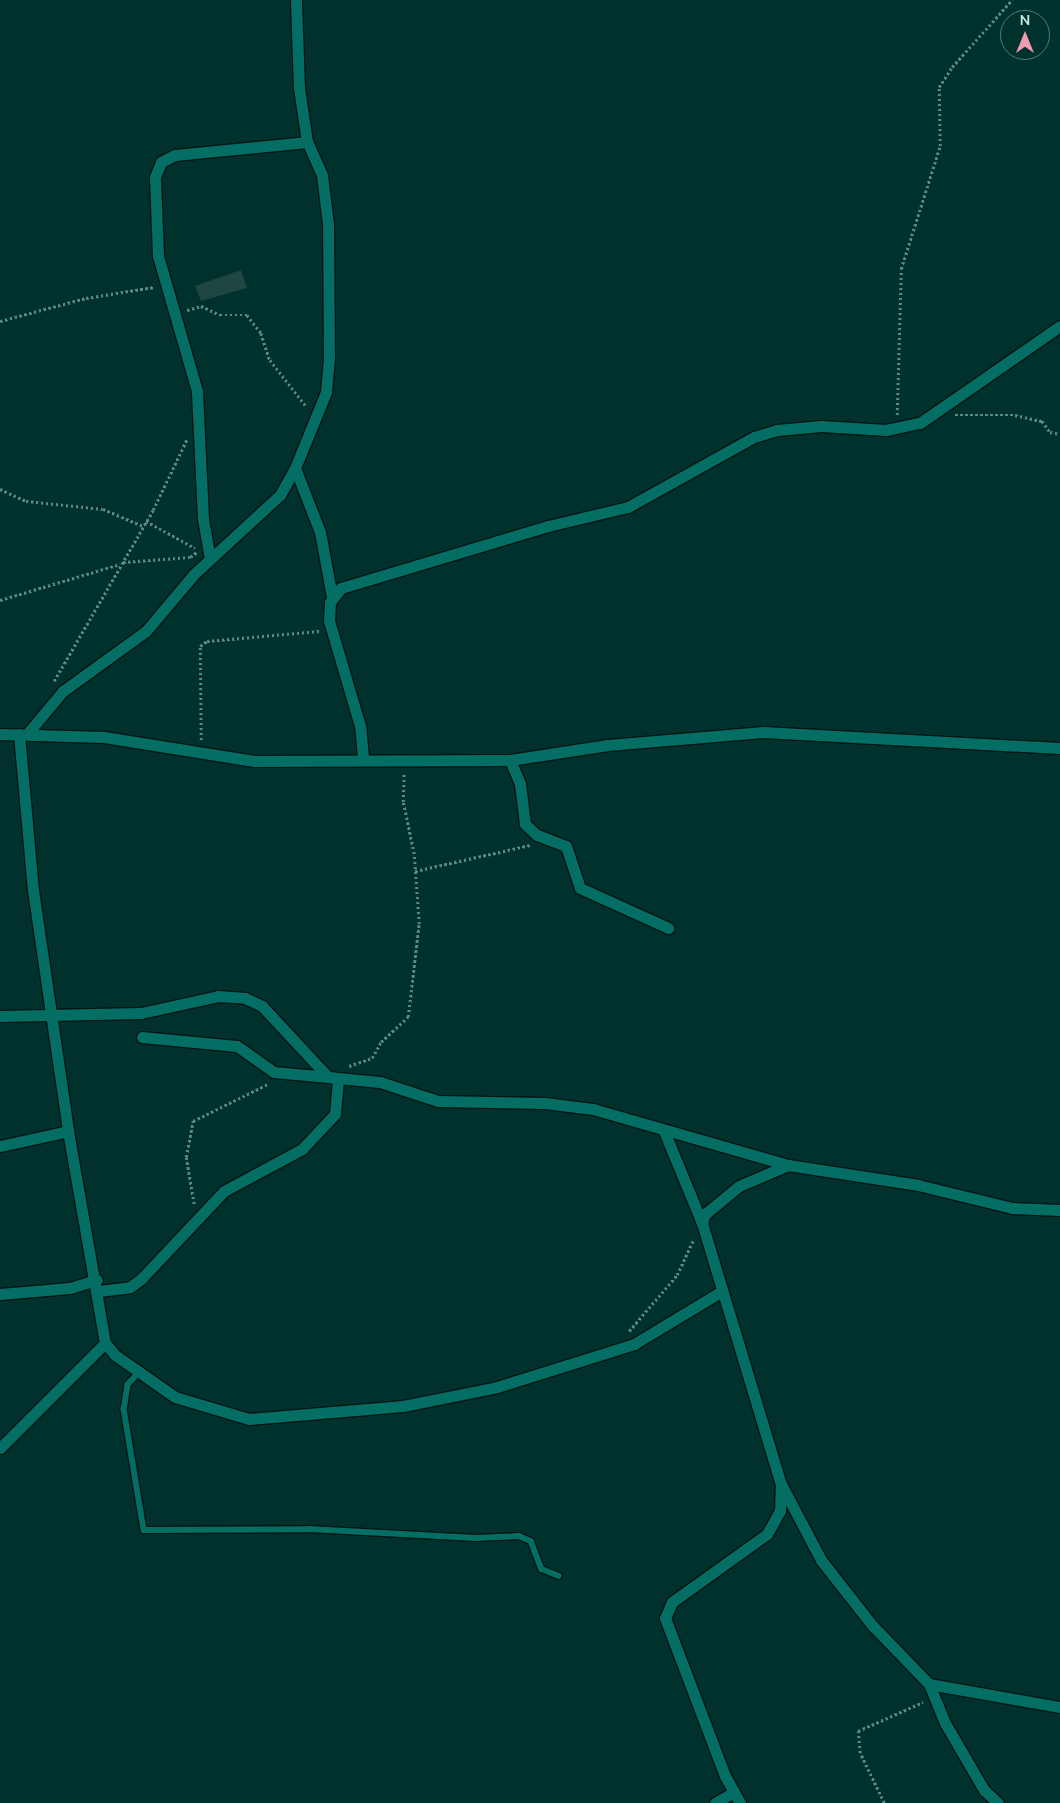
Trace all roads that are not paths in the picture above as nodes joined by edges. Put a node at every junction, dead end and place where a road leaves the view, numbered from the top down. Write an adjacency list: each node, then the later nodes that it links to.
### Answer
1 (296, 0): 2 (street)
2 (307, 142): 4 (street); 5 (street)
3 (1060, 326): 6 (street)
4 (295, 468): 5 (street); 6 (street)
5 (210, 559): 8 (street)
6 (332, 597): 10 (street)
7 (0, 734): 8 (street)
8 (23, 734): 10 (street); 13 (street)
9 (1060, 748): 11 (street)
10 (363, 758): 11 (street)
11 (510, 760): 12 (street)
12 (668, 928)
13 (52, 1015): 14 (street); 16 (street); 18 (street)
14 (0, 1016)
15 (142, 1036): 16 (street)
16 (333, 1078): 17 (street); 23 (street)
17 (664, 1131): 20 (street); 22 (street)
18 (68, 1132): 19 (street); 23 (street)
19 (0, 1146)
20 (788, 1165): 21 (street); 22 (street)
21 (1060, 1210)
22 (702, 1222): 24 (street)
23 (98, 1285): 25 (street); 26 (street)
24 (722, 1292): 27 (street); 29 (street)
25 (0, 1294)
26 (105, 1343): 27 (street); 28 (street)
27 (139, 1373): 30 (lane)
28 (0, 1448)
29 (781, 1484): 31 (street); 33 (street)
30 (559, 1576)
31 (929, 1684): 32 (street); 36 (street)
32 (1060, 1707)
33 (734, 1792): 34 (street); 35 (street)
34 (715, 1803)
35 (740, 1803)
36 (998, 1803)

